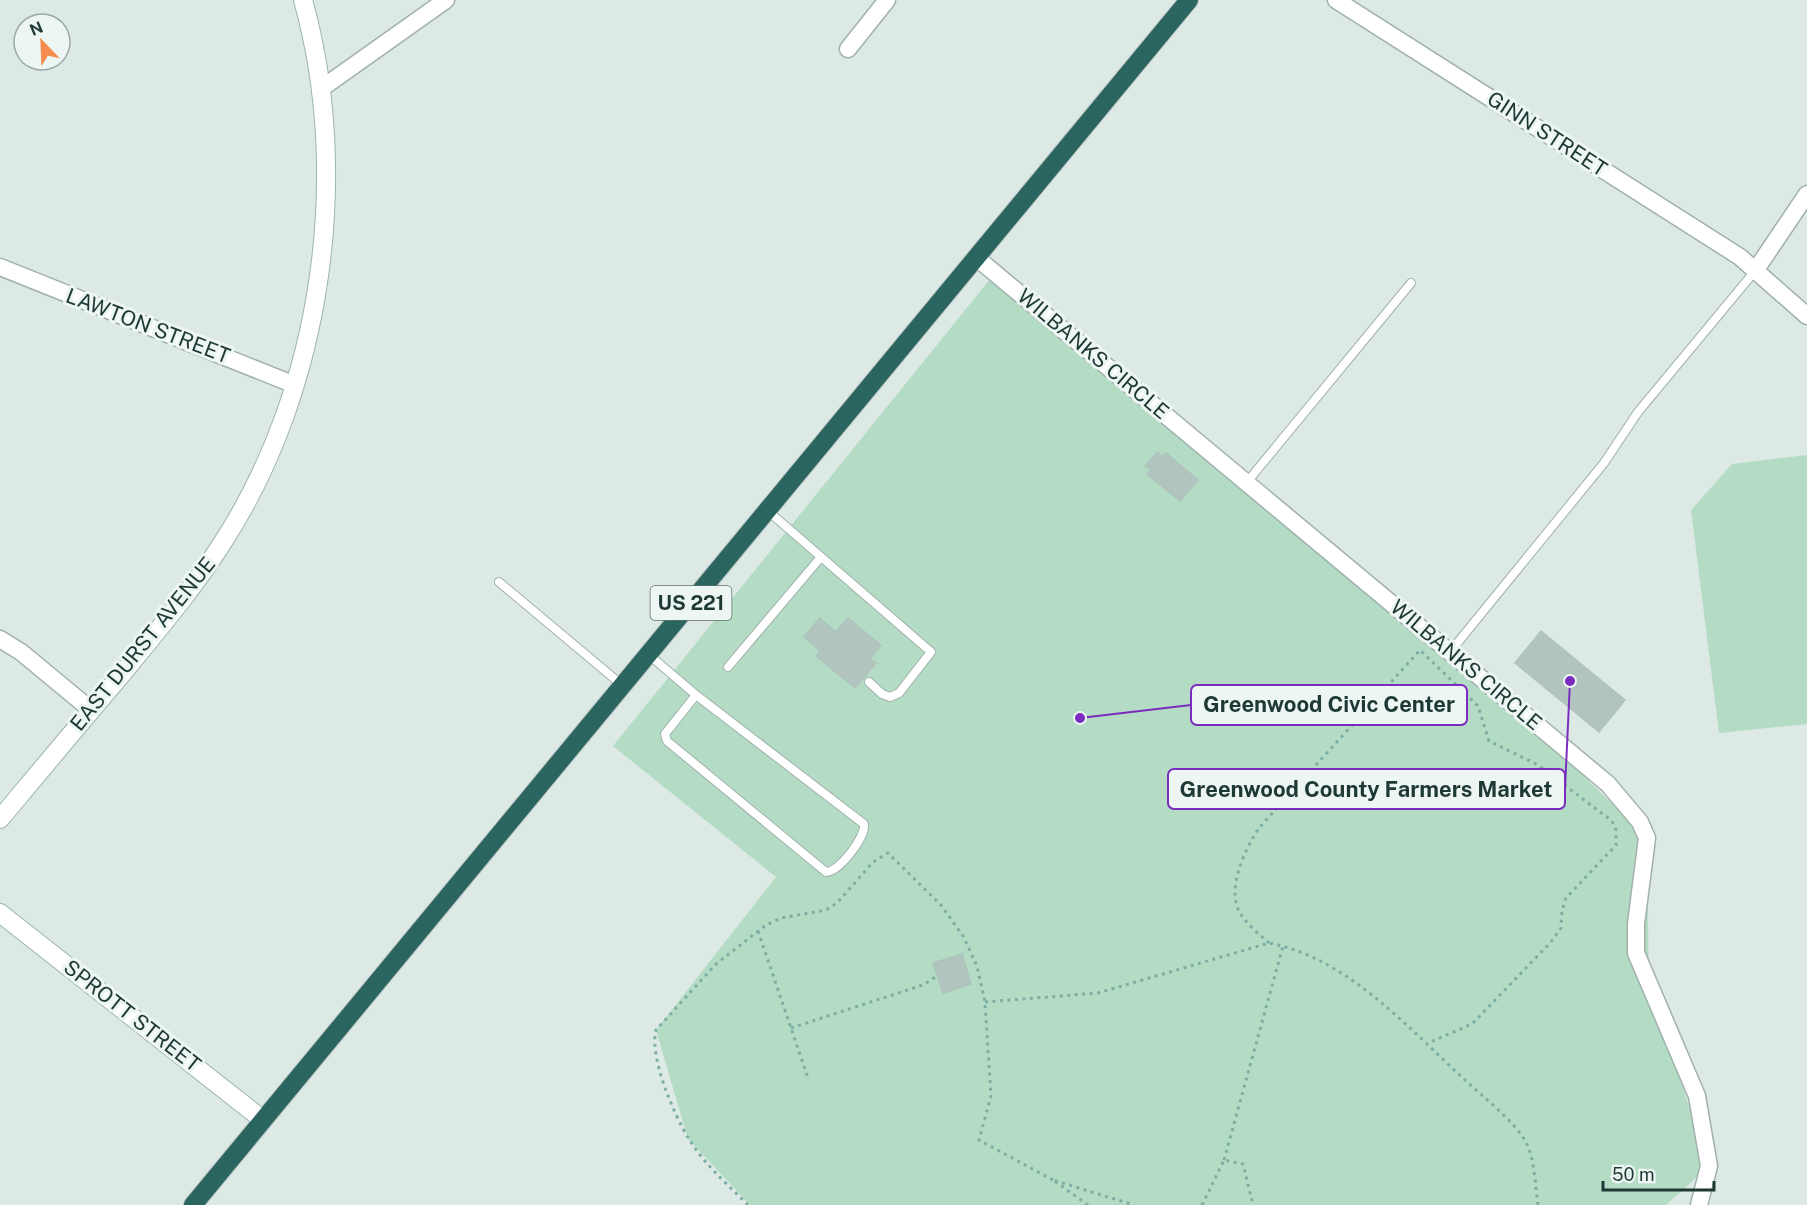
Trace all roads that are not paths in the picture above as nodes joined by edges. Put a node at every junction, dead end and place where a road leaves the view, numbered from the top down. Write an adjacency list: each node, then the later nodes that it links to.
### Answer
1 (303, 0): 7 (street, EAST DURST AVENUE)
2 (446, 0): 7 (street)
3 (1189, 0): 9 (highway, US 221)
4 (1336, 0): 11 (street, GINN STREET)
5 (884, 1): 6 (street)
6 (848, 49)
7 (322, 88): 14 (street, EAST DURST AVENUE)
8 (1807, 194): 11 (street)
9 (978, 259): 15 (street, WILBANKS CIRCLE); 16 (highway, US 221)
10 (0, 267): 14 (street, LAWTON STREET)
11 (1755, 271): 13 (street, GINN STREET); 20 (lane)
12 (1411, 283): 15 (lane)
13 (1807, 316)
14 (295, 385): 26 (street, EAST DURST AVENUE)
15 (1247, 482): 20 (street, WILBANKS CIRCLE)
16 (768, 511): 17 (lane); 21 (highway, US 221)
17 (821, 557): 22 (lane); 23 (lane)
18 (499, 582): 24 (lane)
19 (0, 639): 26 (street)
20 (1450, 652): 31 (street, WILBANKS CIRCLE)
21 (648, 654): 24 (highway, US 221); 25 (lane)
22 (728, 667)
23 (869, 682)
24 (622, 685): 29 (highway, US 221)
25 (696, 695): 25 (lane)
26 (91, 710): 27 (street, EAST DURST AVENUE)
27 (0, 819)
28 (0, 913): 29 (street, SPROTT STREET)
29 (263, 1120): 30 (highway, US 221)
30 (193, 1205)
31 (1699, 1205)

